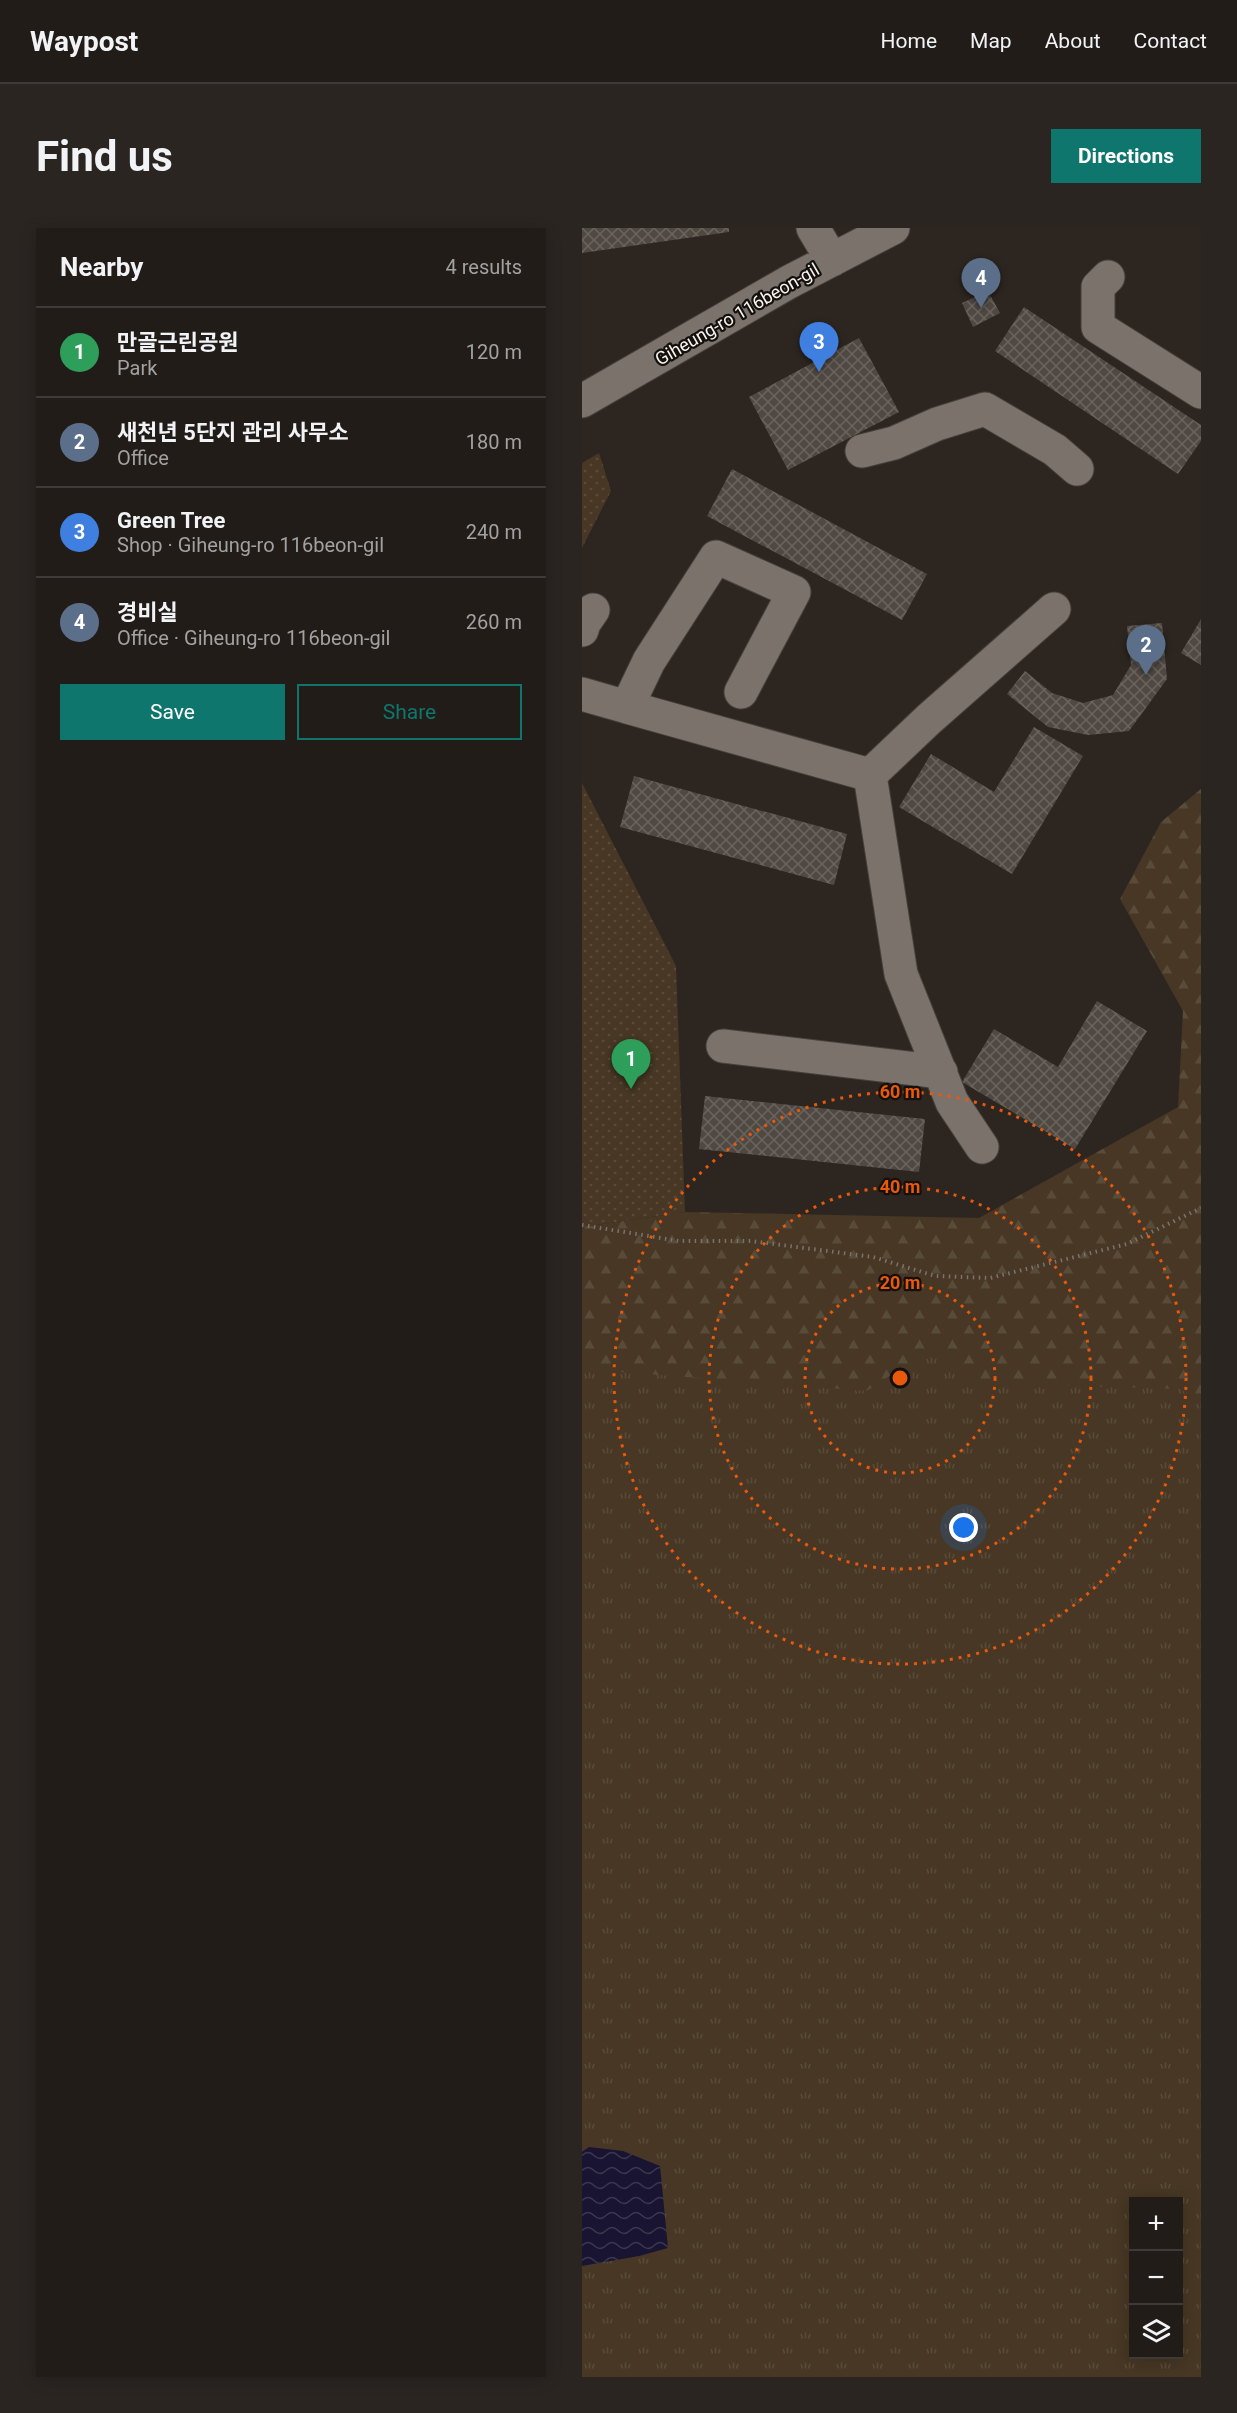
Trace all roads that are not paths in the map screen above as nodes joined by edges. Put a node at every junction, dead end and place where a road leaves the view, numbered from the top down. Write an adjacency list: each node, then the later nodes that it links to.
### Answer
1 (813, 228): 3 (street)
2 (893, 228): 3 (street, Giheung-ro 116beon-gil)
3 (832, 260): 6 (street, Giheung-ro 116beon-gil)
4 (1108, 277): 5 (street)
5 (1201, 392)
6 (582, 401)
7 (862, 451): 8 (street)
8 (1077, 469)
9 (1054, 609): 13 (street)
10 (741, 692): 12 (street)
11 (582, 694): 12 (street)
12 (627, 707): 13 (street)
13 (870, 775): 15 (street)
14 (723, 1046): 15 (street)
15 (941, 1072): 16 (street)
16 (982, 1147)

